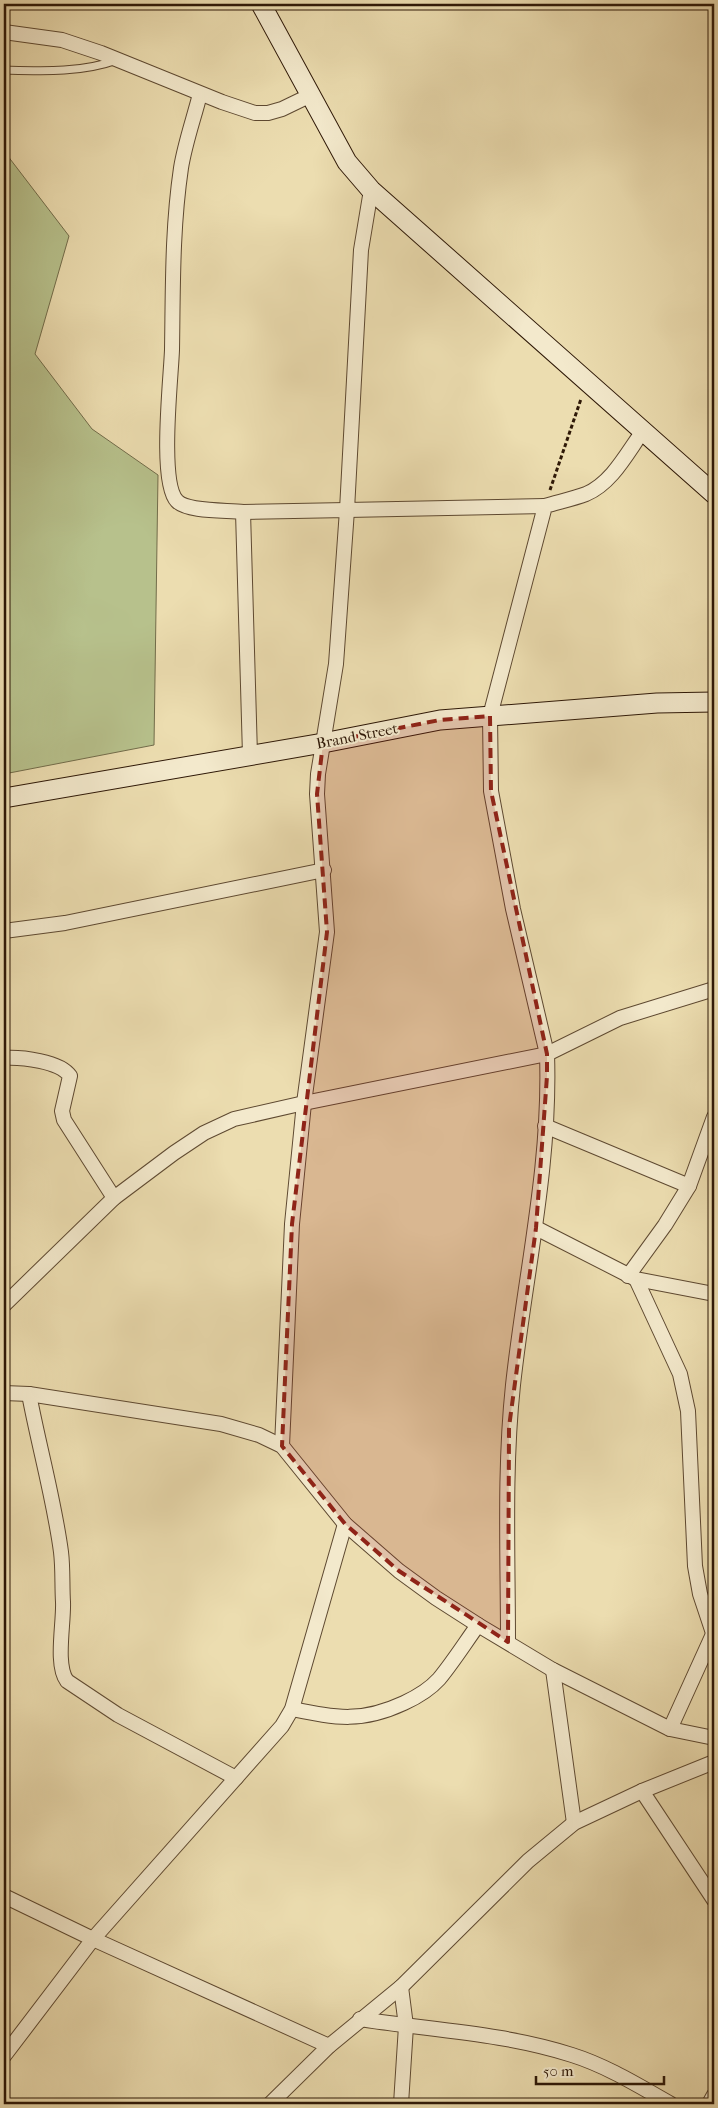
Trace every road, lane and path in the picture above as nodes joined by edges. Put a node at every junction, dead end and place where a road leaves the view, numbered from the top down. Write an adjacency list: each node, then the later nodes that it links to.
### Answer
1 (261, 4): 6 (street)
2 (4, 32): 3 (street)
3 (117, 60): 4 (lane); 5 (street)
4 (4, 70)
5 (200, 94): 6 (street); 13 (street)
6 (311, 96): 7 (street)
7 (371, 190): 8 (street); 12 (street)
8 (587, 382): 9 (street); 11 (path)
9 (643, 431): 10 (street); 11 (street)
10 (714, 494)
11 (545, 506): 12 (street); 15 (street)
12 (347, 510): 13 (street); 16 (street)
13 (243, 512): 17 (street)
14 (714, 702): 15 (street, Brand Street)
15 (490, 716): 16 (street, Brand Street); 22 (street)
16 (323, 743): 17 (street, Brand Street); 19 (street)
17 (250, 755): 18 (street, Brand Street)
18 (4, 798)
19 (324, 870): 20 (street); 24 (street)
20 (4, 931)
21 (714, 988): 22 (street)
22 (546, 1054): 24 (street); 26 (street)
23 (4, 1058): 28 (street)
24 (304, 1103): 28 (street); 35 (street)
25 (714, 1117): 27 (street)
26 (546, 1126): 27 (street); 29 (street)
27 (689, 1186): 30 (street)
28 (114, 1198): 32 (street)
29 (536, 1228): 30 (street); 39 (street)
30 (632, 1278): 31 (street); 38 (street)
31 (714, 1294)
32 (4, 1305)
33 (4, 1393): 34 (street)
34 (29, 1394): 35 (street); 45 (street)
35 (282, 1446): 36 (street)
36 (344, 1524): 37 (street); 41 (street)
37 (478, 1626): 39 (street); 41 (street)
38 (714, 1632): 42 (street)
39 (508, 1642): 40 (street)
40 (553, 1670): 42 (street); 47 (street)
41 (292, 1709): 45 (street)
42 (670, 1729): 43 (street)
43 (714, 1738)
44 (714, 1762): 46 (street)
45 (236, 1778): 50 (street)
46 (642, 1791): 47 (street); 49 (street)
47 (574, 1823): 51 (street)
48 (4, 1896): 50 (street)
49 (714, 1900)
50 (94, 1939): 54 (street); 55 (street)
51 (401, 1987): 52 (street); 53 (street)
52 (360, 2019): 53 (street); 54 (street)
53 (406, 2026): 58 (street); 59 (street)
54 (329, 2046): 57 (street)
55 (4, 2056)
56 (714, 2095): 60 (street)
57 (270, 2104)
58 (401, 2104)
59 (671, 2104)
60 (709, 2104)

